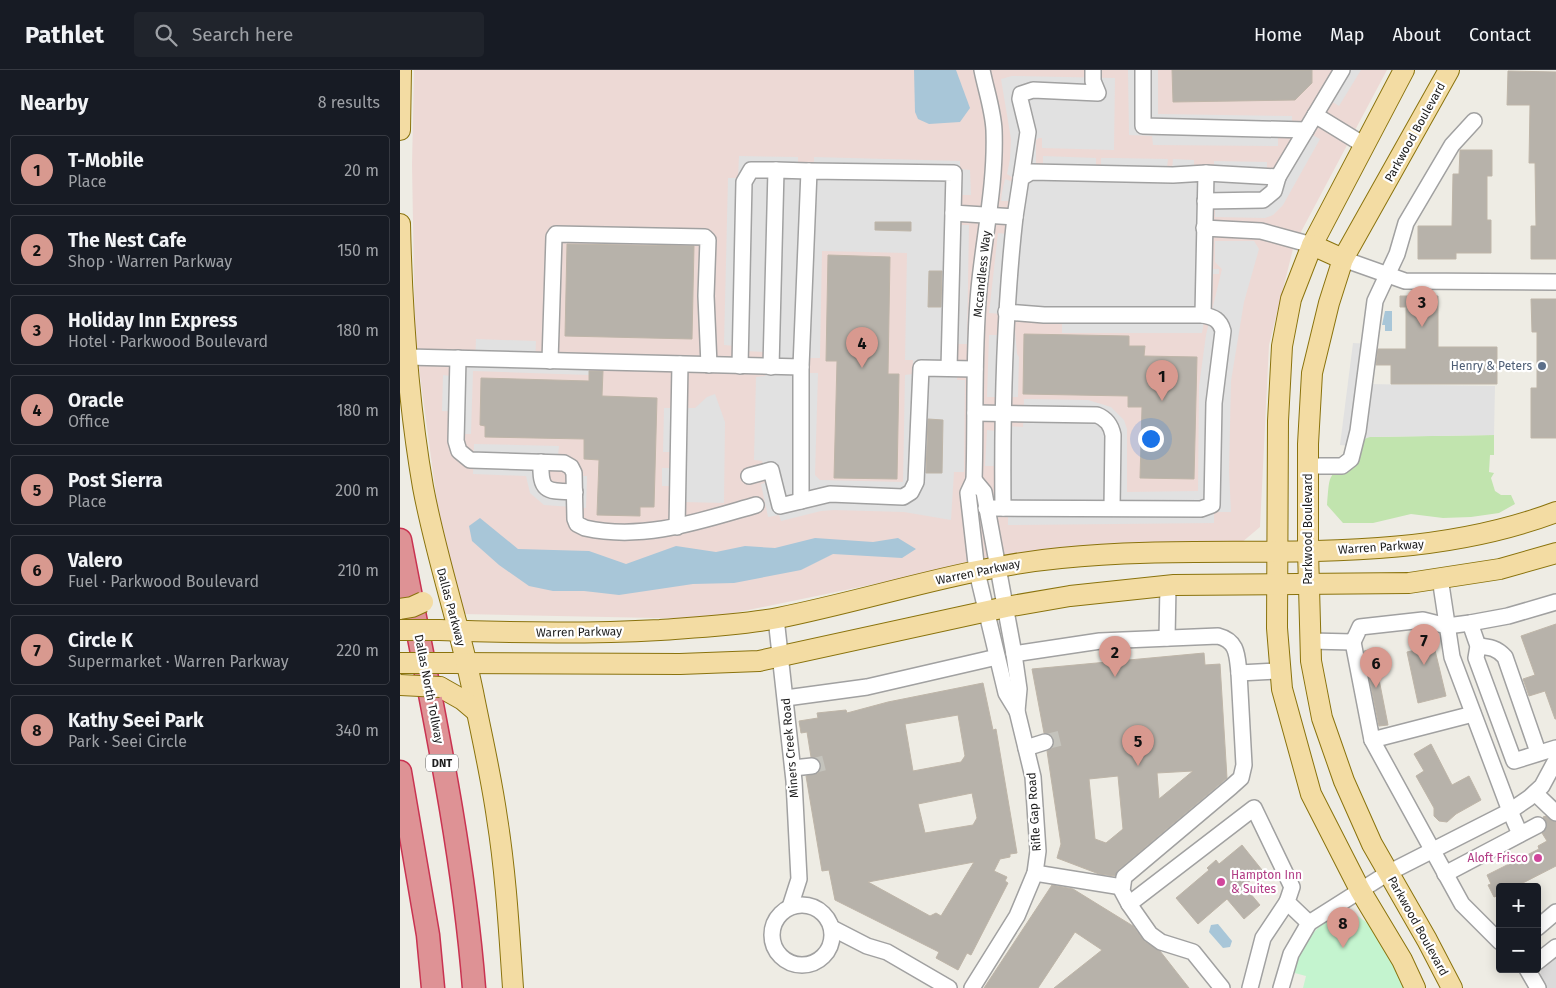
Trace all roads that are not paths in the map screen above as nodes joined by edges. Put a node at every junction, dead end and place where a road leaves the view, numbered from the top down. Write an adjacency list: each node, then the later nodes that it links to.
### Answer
1 (401, 70): 10 (main road)
2 (982, 70): 20 (street, Mccandless Way)
3 (1093, 70): 17 (street)
4 (1143, 70): 11 (street)
5 (1342, 70): 8 (street)
6 (1404, 70): 12 (main road)
7 (1449, 70): 25 (main road, Parkwood Boulevard)
8 (1315, 115): 11 (street); 12 (street)
9 (1474, 121): 26 (street)
10 (400, 130)
11 (1306, 130): 16 (street)
12 (1364, 145): 24 (main road)
13 (776, 170): 14 (street); 35 (street); 36 (street)
14 (809, 171): 19 (street); 37 (street)
15 (1206, 173): 16 (street); 17 (street); 18 (street)
16 (1278, 177): 18 (street)
17 (1021, 178): 21 (street)
18 (1205, 200): 23 (street)
19 (953, 213): 20 (street); 38 (street)
20 (988, 216): 21 (street); 39 (street, Mccandless Way)
21 (1015, 217): 28 (street)
22 (400, 224): 30 (main road, Dallas Parkway)
23 (1204, 228): 24 (street); 29 (street)
24 (1312, 245): 25 (main road); 56 (main road)
25 (1343, 259): 26 (street); 43 (main road, Parkwood Boulevard)
26 (1387, 275): 27 (street); 43 (street)
27 (1556, 282)
28 (1006, 312): 29 (street); 41 (street)
29 (1203, 315): 51 (street)
30 (406, 357): 31 (street); 60 (main road, Dallas Parkway)
31 (458, 358): 32 (street); 42 (street)
32 (550, 361): 33 (street); 34 (street)
33 (680, 364): 34 (street); 53 (street)
34 (709, 365): 35 (street)
35 (740, 366): 36 (street)
36 (771, 367): 37 (street)
37 (801, 368): 47 (street)
38 (950, 368): 39 (street); 47 (street)
39 (975, 369): 40 (street, Mccandless Way)
40 (975, 413): 41 (street); 45 (street, Mccandless Way)
41 (1002, 414): 50 (street); 51 (street)
42 (541, 462): 46 (street); 46 (street)
43 (1309, 466): 55 (main road, Parkwood Boulevard)
44 (749, 476): 47 (street)
45 (974, 480): 49 (street, Mccandless Way); 59 (street, Mccandless Way)
46 (575, 492): 53 (street)
47 (801, 501)
48 (756, 505): 53 (street)
49 (986, 508): 50 (street); 58 (street, Mccandless Way)
50 (1003, 508): 51 (street)
51 (1112, 508)
52 (1556, 512): 55 (main road, Warren Parkway)
53 (677, 528)
54 (400, 540): 126 (highway, Dallas North Tollway / DNT)
55 (1308, 550): 56 (main road, Warren Parkway); 63 (main road, Parkwood Boulevard)
56 (1277, 551): 58 (main road, Warren Parkway); 62 (main road)
57 (1556, 553): 61 (main road)
58 (997, 567): 59 (main road, Warren Parkway); 67 (street, Rifle Gap Road)
59 (977, 572): 67 (street, Rifle Gap Road); 68 (main road, Warren Parkway)
60 (442, 574): 66 (main road, bridge); 72 (main road, Dallas Parkway)
61 (1440, 578): 63 (main road); 70 (street)
62 (1277, 585): 63 (main road); 64 (main road); 82 (main road)
63 (1308, 585): 74 (main road, Parkwood Boulevard)
64 (1168, 586): 67 (main road); 73 (street)
65 (1556, 602): 69 (street)
66 (400, 609)
67 (996, 609): 77 (street, Rifle Gap Road); 78 (street, Rifle Gap Road); 79 (main road)
68 (776, 618): 72 (main road, Warren Parkway); 79 (street, Miners Creek Road)
69 (1470, 623): 70 (street); 76 (street)
70 (1447, 626): 75 (street); 88 (street)
71 (400, 630): 72 (main road, Warren Parkway, bridge)
72 (448, 631): 81 (main road, Dallas Parkway)
73 (1166, 638): 77 (street); 83 (street)
74 (1310, 641): 75 (street); 106 (main road, Parkwood Boulevard)
75 (1353, 642): 89 (street)
76 (1478, 646): 93 (street); 93 (street)
77 (1014, 654): 86 (street, Rifle Gap Road)
78 (997, 657): 85 (street); 86 (street, Rifle Gap Road)
79 (781, 658): 81 (main road); 85 (street, Miners Creek Road)
80 (400, 663): 81 (main road, bridge)
81 (456, 664): 87 (main road, Dallas Parkway)
82 (1279, 671): 83 (street); 110 (main road)
83 (1238, 673): 109 (street)
84 (400, 685): 87 (main road, bridge)
85 (786, 698): 96 (street, Miners Creek Road)
86 (1017, 711): 91 (street, Rifle Gap Road)
87 (476, 712): 127 (main road, Dallas Parkway)
88 (1473, 714): 89 (street); 100 (street)
89 (1372, 740): 104 (street)
90 (1045, 742): 91 (street)
91 (1026, 748): 105 (street, Rifle Gap Road)
92 (1556, 748): 93 (street)
93 (1538, 752)
94 (1556, 760): 98 (street)
95 (812, 766): 96 (street)
96 (793, 768): 108 (street, Miners Creek Road)
97 (400, 772): 125 (highway)
98 (1552, 775): 99 (street)
99 (1535, 793): 100 (street); 101 (street)
100 (1510, 811): 103 (street); 104 (street)
101 (1555, 815)
102 (1538, 825): 103 (street)
103 (1520, 834): 107 (street)
104 (1433, 851): 106 (street); 107 (street)
105 (1035, 873): 109 (street); 129 (street, Rifle Gap Road)
106 (1388, 873): 110 (street); 134 (main road, Parkwood Boulevard)
107 (1445, 874): 119 (street)
108 (799, 879): 113 (street, Miners Creek Road); 114 (street, Miners Creek Road)
109 (1122, 887): 112 (street)
110 (1360, 890): 116 (street); 133 (main road)
111 (1287, 902): 112 (street); 116 (street); 131 (street)
112 (1129, 904): 130 (street)
113 (811, 906): 114 (street); 118 (street)
114 (790, 908): 122 (street)
115 (1556, 912): 117 (street)
116 (1309, 923): 132 (street)
117 (1541, 925)
118 (832, 928): 120 (street); 122 (street)
119 (1496, 938)
120 (867, 946): 122 (street); 128 (street)
121 (1556, 947): 123 (street)
122 (829, 949)
123 (1541, 959)
124 (1529, 973): 135 (street)
125 (432, 988)
126 (474, 988)
127 (513, 988)
128 (949, 988)
129 (972, 988)
130 (1222, 988)
131 (1250, 988)
132 (1281, 988)
133 (1415, 988)
134 (1452, 988)
135 (1538, 988)

